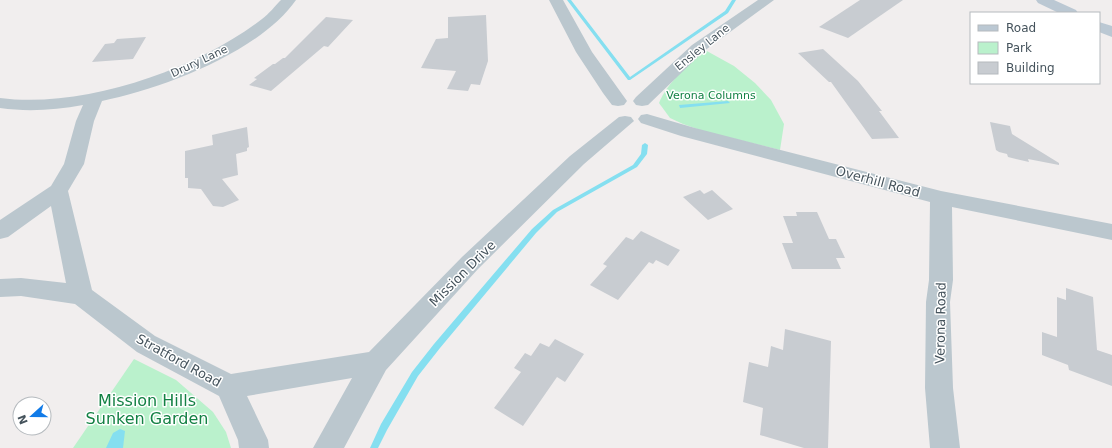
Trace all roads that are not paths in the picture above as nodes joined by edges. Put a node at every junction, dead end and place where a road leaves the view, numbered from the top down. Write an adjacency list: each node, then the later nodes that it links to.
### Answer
1 (289, 0): 8 (street, Drury Lane)
2 (556, 0): 10 (street)
3 (767, 0): 10 (street, Ensley Lane)
4 (1043, 0): 5 (main road)
5 (1069, 12)
6 (1100, 26): 7 (main road)
7 (1112, 32)
8 (95, 97): 9 (street, Drury Lane); 11 (street)
9 (0, 103)
10 (633, 110): 12 (street, Overhill Road); 17 (street, Mission Drive)
11 (58, 191): 13 (street); 16 (street)
12 (941, 198): 14 (street, Overhill Road); 21 (street, Verona Road)
13 (0, 231)
14 (1112, 232)
15 (0, 288): 16 (street)
16 (81, 295): 18 (street, Stratford Road)
17 (376, 362): 18 (street, Stratford Road); 20 (street, Mission Drive)
18 (229, 387): 19 (street)
19 (254, 448)
20 (328, 448)
21 (944, 448)

